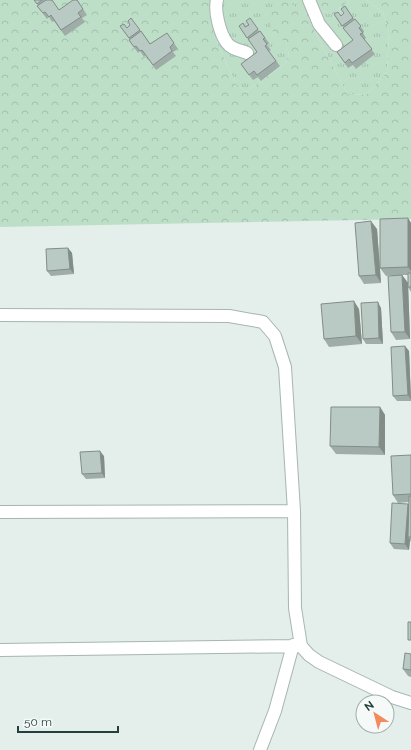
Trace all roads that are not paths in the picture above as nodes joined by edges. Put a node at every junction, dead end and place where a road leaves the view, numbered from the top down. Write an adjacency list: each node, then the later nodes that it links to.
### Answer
1 (217, 0): 4 (street)
2 (310, 0): 3 (street)
3 (336, 46)
4 (247, 53)
5 (0, 315): 6 (street)
6 (294, 511): 7 (street); 8 (street)
7 (0, 512)
8 (297, 645): 9 (street); 10 (street); 11 (street)
9 (0, 650)
10 (411, 703)
11 (260, 750)

